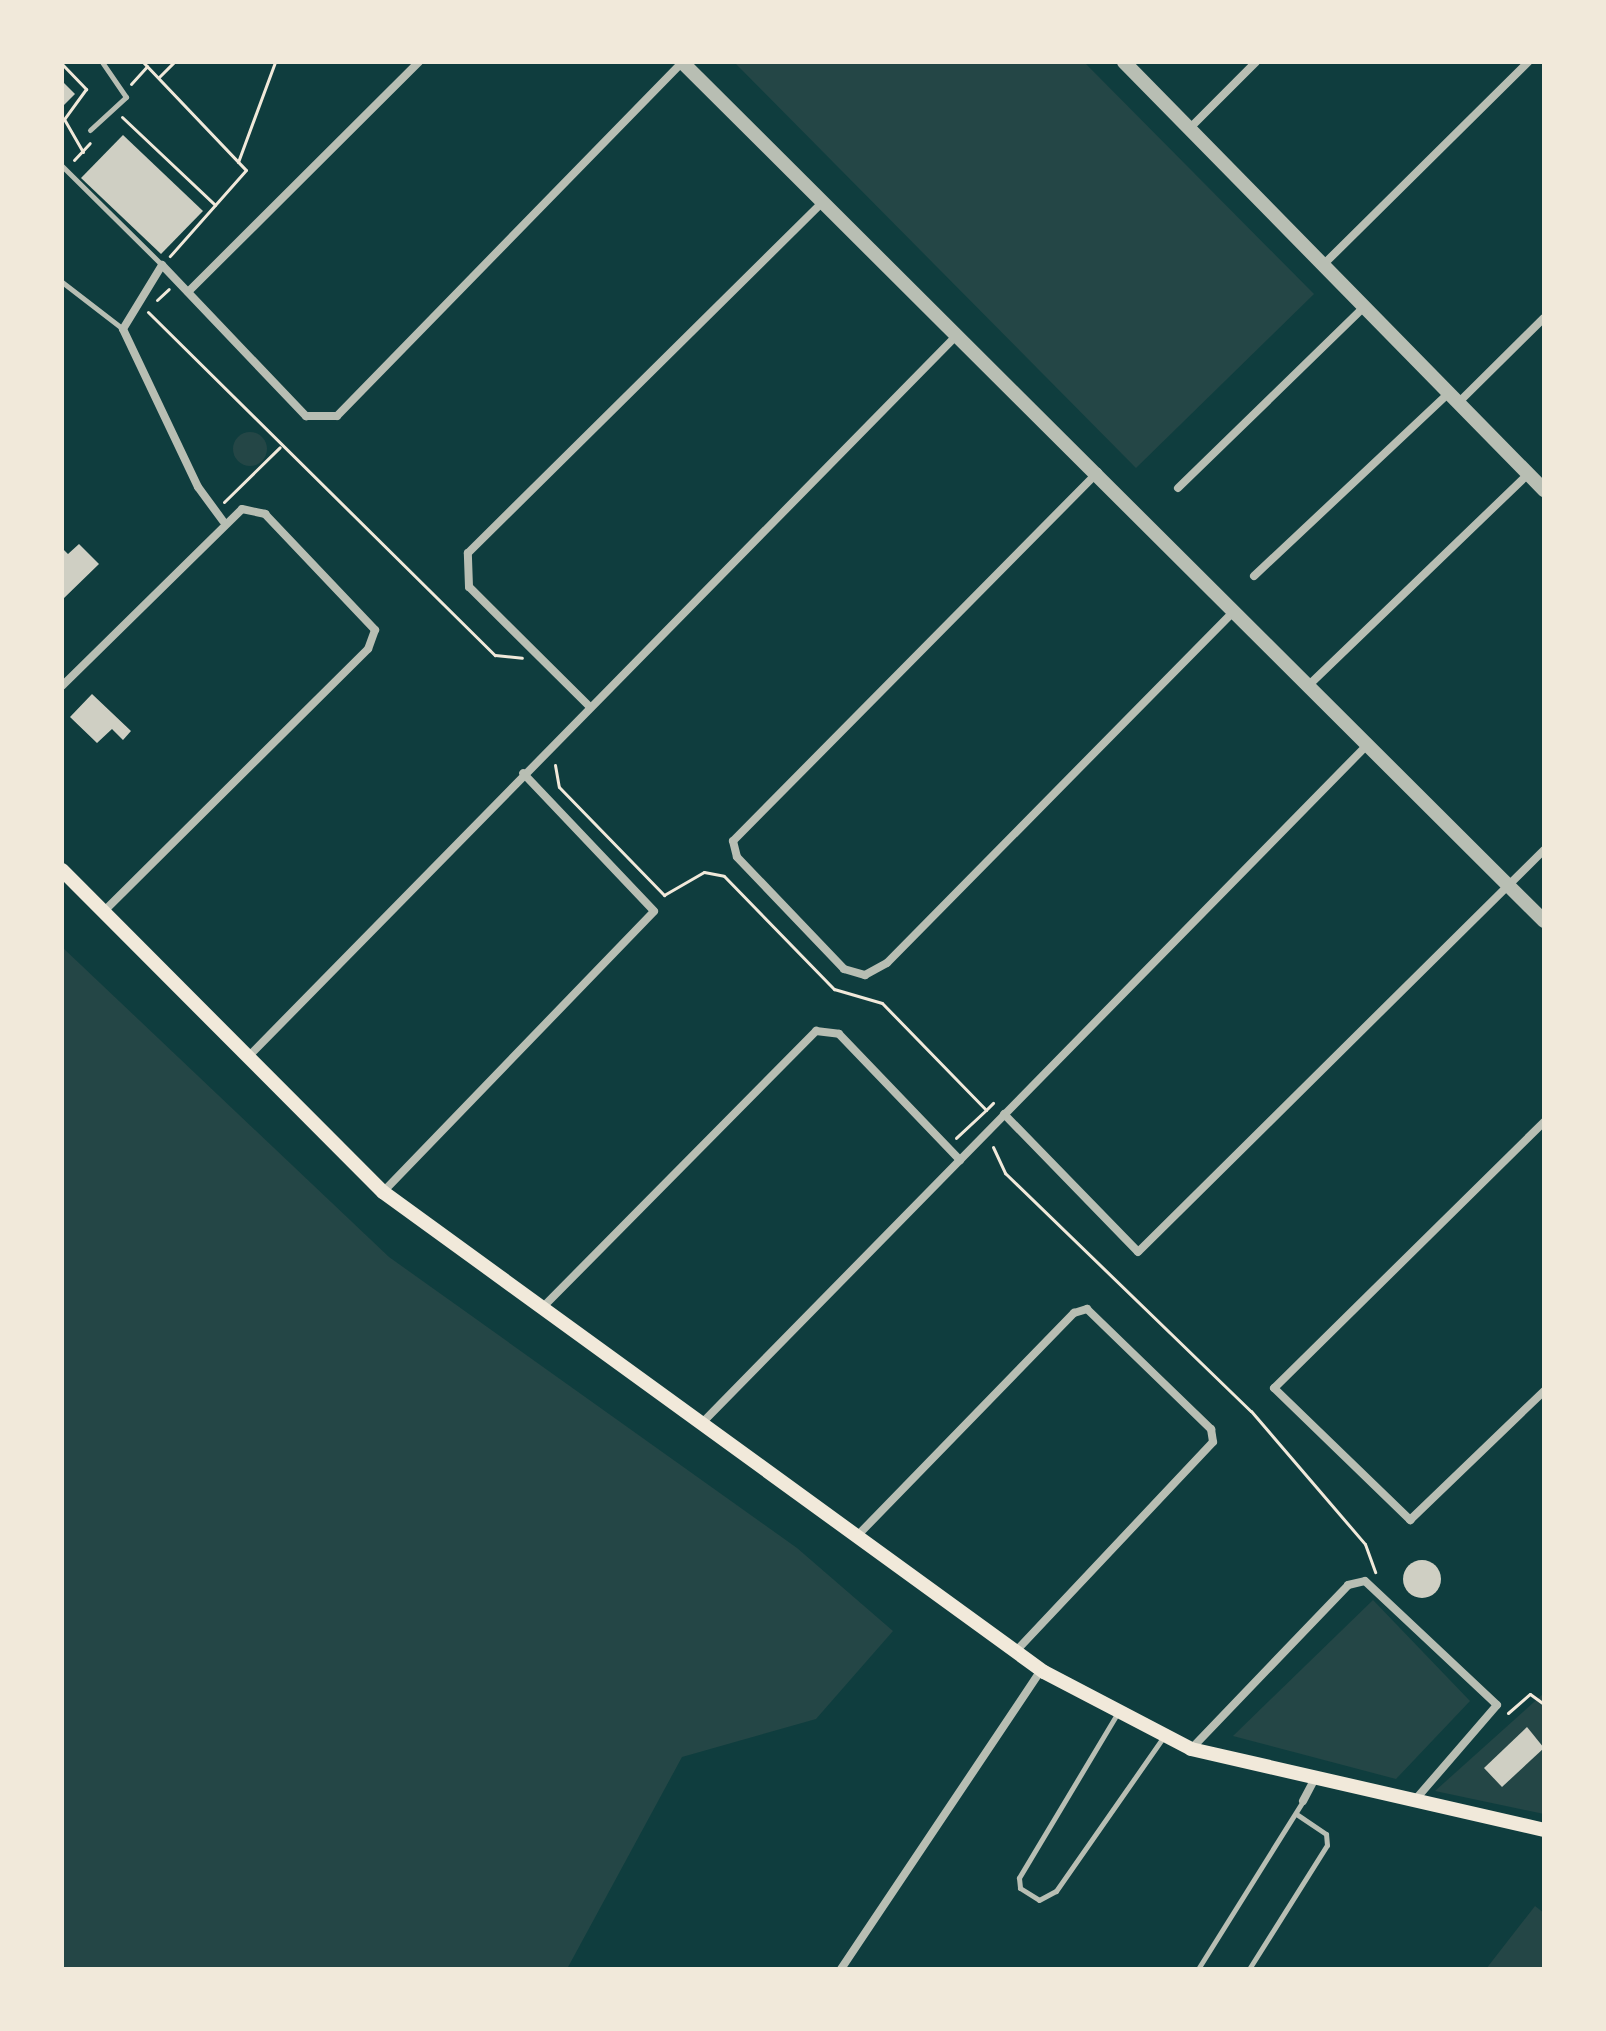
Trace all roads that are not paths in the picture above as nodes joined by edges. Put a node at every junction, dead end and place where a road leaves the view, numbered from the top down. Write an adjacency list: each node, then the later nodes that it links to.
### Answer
1 (102, 62): 8 (lane)
2 (419, 62): 14 (street)
3 (682, 62): 10 (street); 14 (street)
4 (1124, 62): 7 (street)
5 (1256, 62): 7 (street)
6 (1528, 62): 12 (street)
7 (1191, 127): 12 (street)
8 (90, 130)
9 (63, 167): 11 (lane)
10 (823, 202): 18 (street); 29 (street)
11 (162, 265): 14 (street); 17 (street)
12 (1323, 265): 15 (street)
13 (62, 282): 17 (lane)
14 (188, 292)
15 (1364, 307): 19 (street); 22 (street)
16 (1544, 318): 19 (street)
17 (123, 329): 24 (street)
18 (958, 334): 20 (street); 29 (street)
19 (1452, 399): 21 (street); 25 (street)
20 (1099, 471): 26 (street); 26 (street)
21 (1528, 474): 23 (street); 27 (street)
22 (1178, 488)
23 (1544, 490)
24 (223, 521): 28 (street); 35 (street)
25 (1254, 576)
26 (1236, 609): 27 (street)
27 (1310, 684): 30 (street)
28 (62, 686)
29 (590, 707): 31 (street)
30 (1368, 744): 34 (street); 38 (street)
31 (523, 773): 37 (street); 41 (street)
32 (1544, 850): 34 (street)
33 (62, 870): 35 (main road)
34 (1508, 884): 36 (street); 38 (street)
35 (103, 912): 37 (main road)
36 (1544, 921)
37 (248, 1057): 41 (main road)
38 (1004, 1114): 40 (street)
39 (1544, 1122): 43 (street)
40 (960, 1160): 42 (street); 44 (street)
41 (383, 1192): 42 (main road)
42 (542, 1308): 44 (main road)
43 (1544, 1391)
44 (701, 1424): 45 (main road)
45 (858, 1535): 46 (main road); 46 (street)
46 (1015, 1652): 47 (main road)
47 (1041, 1670): 48 (main road); 56 (street)
48 (1118, 1712): 49 (main road); 49 (lane)
49 (1164, 1735): 50 (main road)
50 (1191, 1749): 51 (main road); 53 (street)
51 (1313, 1782): 52 (street); 53 (main road)
52 (1303, 1801): 54 (lane)
53 (1412, 1803): 55 (main road)
54 (1296, 1814): 57 (lane); 58 (lane)
55 (1544, 1830)
56 (841, 1969)
57 (1198, 1969)
58 (1249, 1969)

